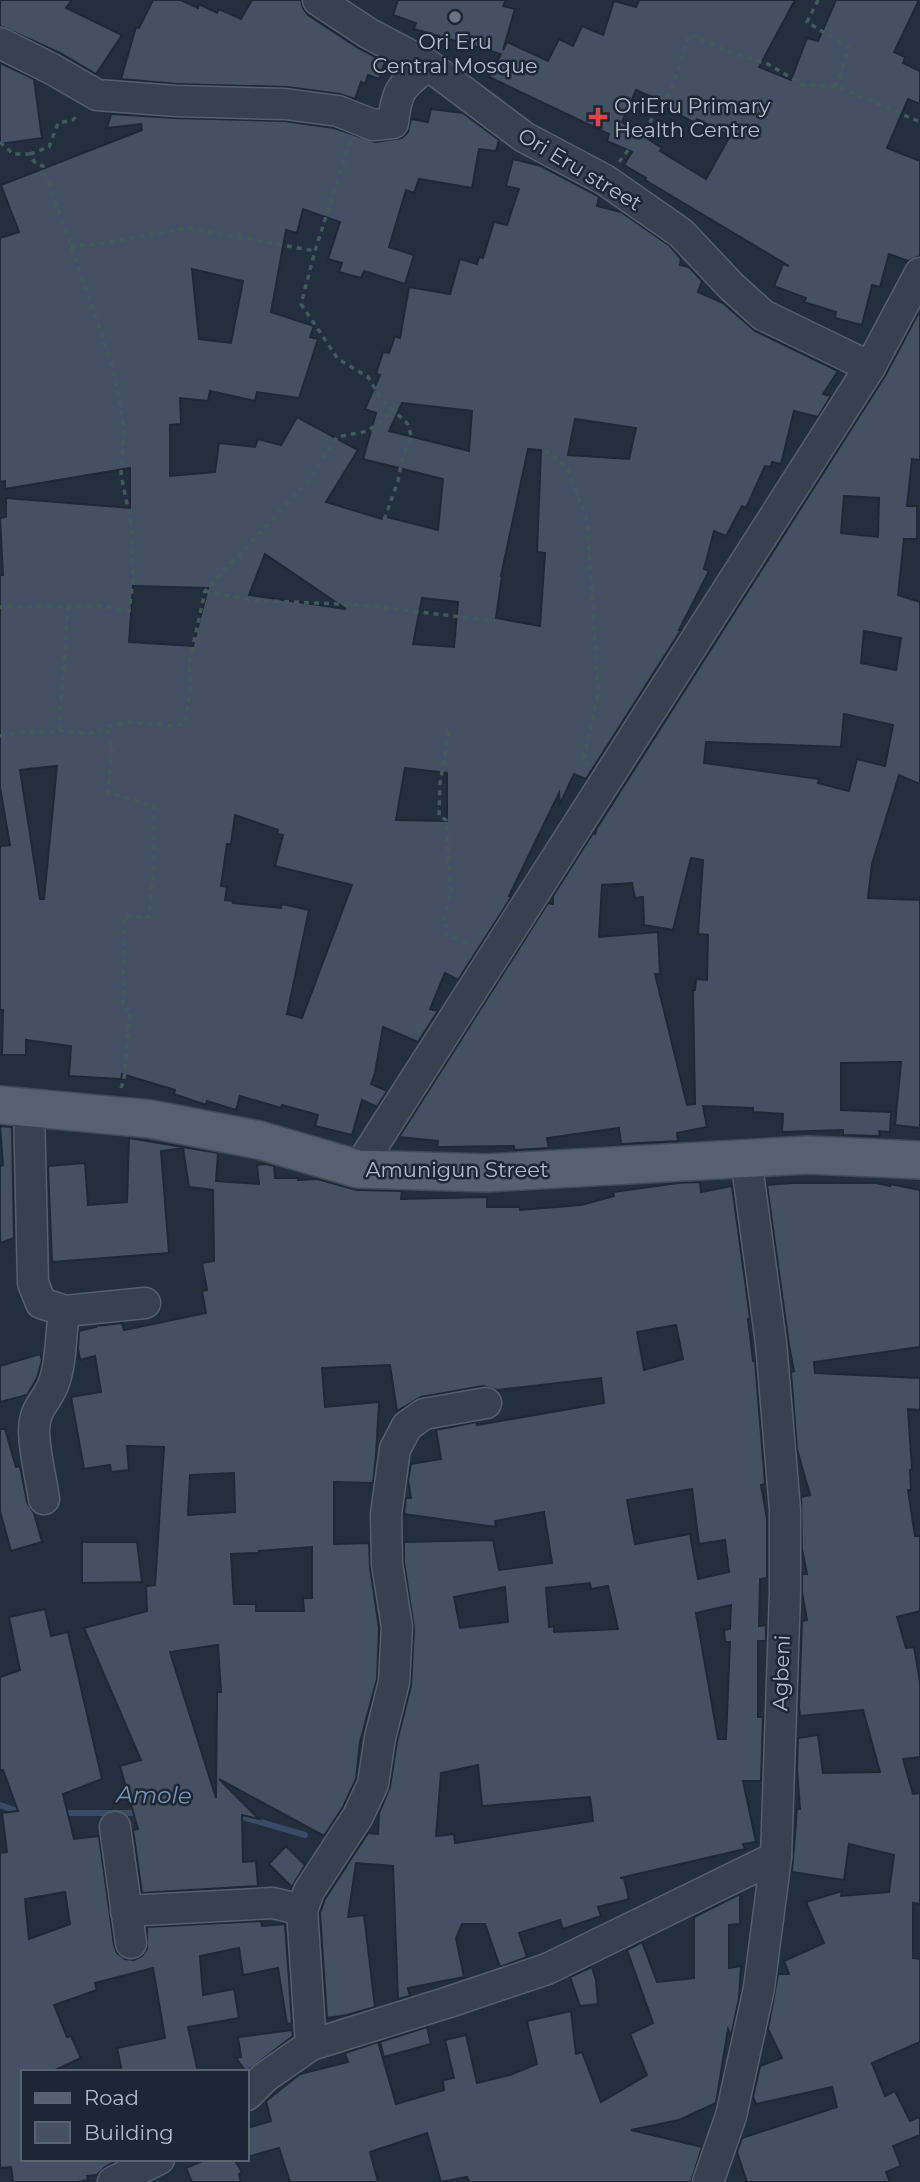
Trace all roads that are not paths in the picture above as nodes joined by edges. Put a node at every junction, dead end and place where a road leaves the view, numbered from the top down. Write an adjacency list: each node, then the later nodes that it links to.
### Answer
1 (318, 0): 3 (street, Ori Eru street)
2 (0, 43): 3 (street)
3 (428, 65): 5 (street, Ori Eru street)
4 (920, 273): 5 (street)
5 (870, 367): 9 (street)
6 (14, 1106): 9 (main road, Amunigun Street); 11 (street)
7 (746, 1158): 8 (main road, Amunigun Street); 9 (main road, Amunigun Street); 15 (street, Agbeni)
8 (920, 1160)
9 (358, 1170)
10 (145, 1303): 11 (street)
11 (65, 1311): 13 (street)
12 (486, 1404): 16 (street)
13 (44, 1499)
14 (115, 1827): 17 (street)
15 (776, 1857): 19 (street); 23 (street, Agbeni)
16 (302, 1910): 17 (street); 19 (street)
17 (126, 1911): 18 (street)
18 (131, 1943)
19 (310, 2045): 20 (street)
20 (248, 2094)
21 (155, 2161): 22 (street)
22 (113, 2182)
23 (708, 2182)

